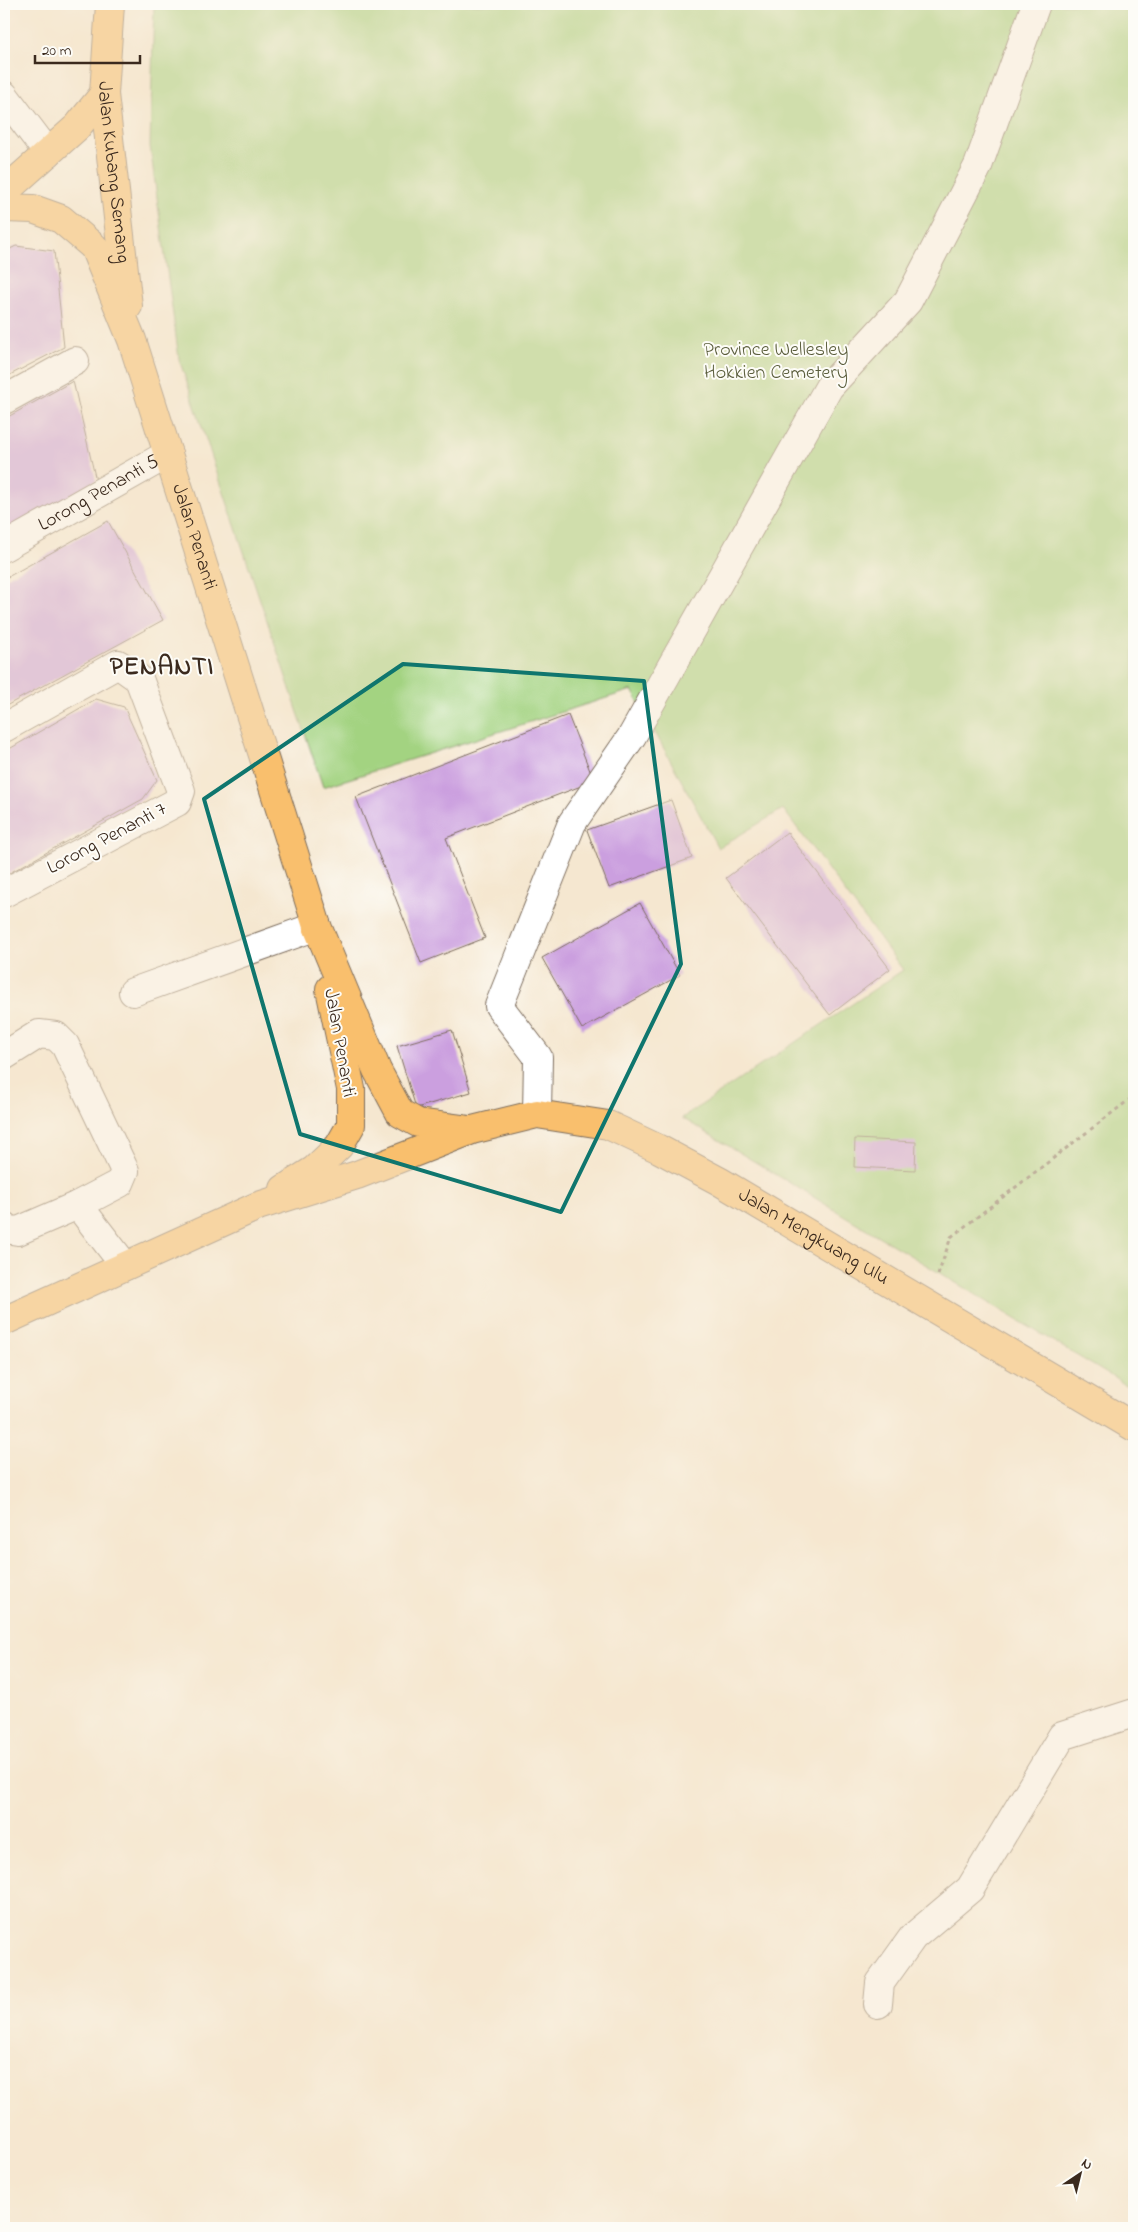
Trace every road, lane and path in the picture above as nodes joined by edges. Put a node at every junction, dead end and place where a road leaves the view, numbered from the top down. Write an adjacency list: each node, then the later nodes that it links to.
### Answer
1 (110, 4): 3 (main road, Jalan Kubang Semang)
2 (1036, 4): 19 (street)
3 (104, 94): 5 (main road); 8 (main road, Jalan Kubang Semang)
4 (4, 95): 5 (street)
5 (48, 153): 6 (main road)
6 (4, 192)
7 (4, 208): 8 (main road, Jalan Penanti)
8 (132, 340): 11 (main road, Jalan Penanti)
9 (75, 361): 10 (street)
10 (4, 400)
11 (168, 454): 12 (street, Lorong Penanti 5); 15 (main road, Jalan Penanti)
12 (4, 547)
13 (4, 728): 14 (street, Lorong Penanti 7)
14 (4, 893)
15 (317, 926): 16 (street); 20 (main road, Jalan Penanti); 22 (main road, Jalan Penanti)
16 (133, 992)
17 (4, 1056): 21 (street)
18 (1134, 1096): 25 (path)
19 (536, 1114): 20 (main road, Jalan Mengkuang Ulu); 25 (main road, Jalan Mengkuang Ulu)
20 (472, 1130): 22 (main road)
21 (78, 1205): 23 (street); 24 (street)
22 (258, 1206): 24 (main road)
23 (4, 1226)
24 (125, 1266): 26 (main road)
25 (928, 1304): 27 (main road, Jalan Mengkuang Ulu)
26 (4, 1321)
27 (1134, 1427)
28 (1134, 1713): 29 (street)
29 (878, 2004)

